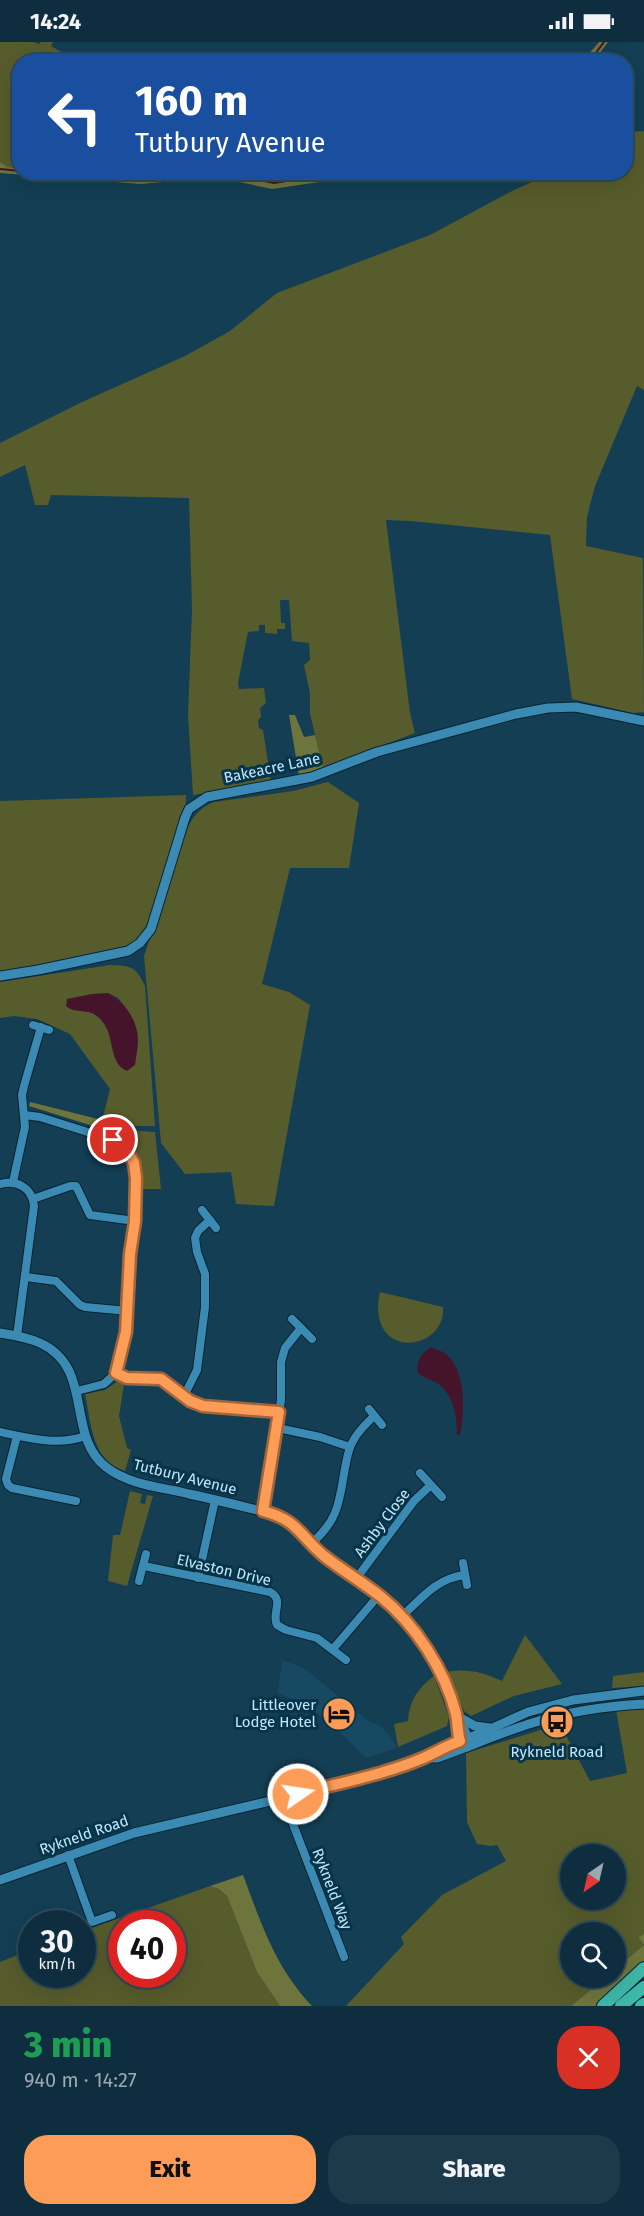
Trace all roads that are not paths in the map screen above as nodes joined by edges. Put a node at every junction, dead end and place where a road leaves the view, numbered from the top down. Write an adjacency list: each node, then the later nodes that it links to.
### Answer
1 (644, 721): 2 (street, Bakeacre Lane)
2 (0, 976)
3 (41, 1027): 4 (street)
4 (24, 1115): 5 (street); 10 (street)
5 (13, 1182): 6 (street); 7 (street)
6 (0, 1184)
7 (33, 1199): 10 (street); 12 (street)
8 (202, 1210): 9 (street)
9 (210, 1220): 11 (street); 21 (street)
10 (135, 1221): 13 (street)
11 (216, 1228)
12 (26, 1277): 13 (street); 17 (street)
13 (128, 1311): 19 (street)
14 (292, 1319): 15 (street)
15 (301, 1328): 18 (street); 23 (street)
16 (0, 1333): 17 (street, Tutbury Avenue)
17 (17, 1336): 20 (street, Tutbury Avenue)
18 (312, 1340)
19 (116, 1373): 20 (street); 21 (street)
20 (77, 1391): 29 (street, Tutbury Avenue)
21 (183, 1396): 23 (street)
22 (369, 1409): 24 (street)
23 (279, 1412): 26 (street)
24 (375, 1416): 25 (street); 30 (street)
25 (382, 1425)
26 (278, 1428): 30 (street); 36 (street)
27 (0, 1432): 28 (street)
28 (17, 1436): 29 (street); 35 (street)
29 (86, 1436): 34 (street, Tutbury Avenue)
30 (350, 1447): 37 (street)
31 (420, 1473): 32 (street, Ashby Close)
32 (431, 1485): 33 (street, Ashby Close); 43 (street, Ashby Close)
33 (442, 1497)
34 (215, 1500): 36 (street, Tutbury Avenue); 42 (street)
35 (76, 1501)
36 (263, 1511): 37 (street, Tutbury Avenue)
37 (312, 1543): 43 (street, Tutbury Avenue)
38 (146, 1554): 40 (street)
39 (463, 1563): 41 (street)
40 (144, 1566): 42 (street, Elvaston Drive); 44 (street)
41 (464, 1575): 45 (street); 47 (street)
42 (198, 1578): 48 (street, Elvaston Drive)
43 (356, 1579): 46 (street, Tutbury Avenue)
44 (139, 1581)
45 (466, 1585)
46 (379, 1595): 47 (street, Tutbury Avenue); 48 (street)
47 (402, 1616): 52 (street, Tutbury Avenue)
48 (333, 1649): 49 (street, Elvaston Drive)
49 (346, 1660)
50 (644, 1691): 53 (street, Rykneld Road)
51 (644, 1704): 54 (street, Rykneld Road)
52 (457, 1716): 53 (street); 54 (street, Tutbury Avenue)
53 (490, 1728): 54 (street, Rykneld Road)
54 (465, 1742): 55 (street, Rykneld Road)
55 (283, 1797): 56 (street, Rykneld Road); 59 (street, Rykneld Way)
56 (68, 1855): 57 (street, Rykneld Road); 58 (street)
57 (0, 1880)
58 (108, 1916)
59 (344, 1957)
60 (644, 1968): 62 (highway)
61 (644, 1987): 63 (highway)
62 (603, 2006)
63 (621, 2006)

